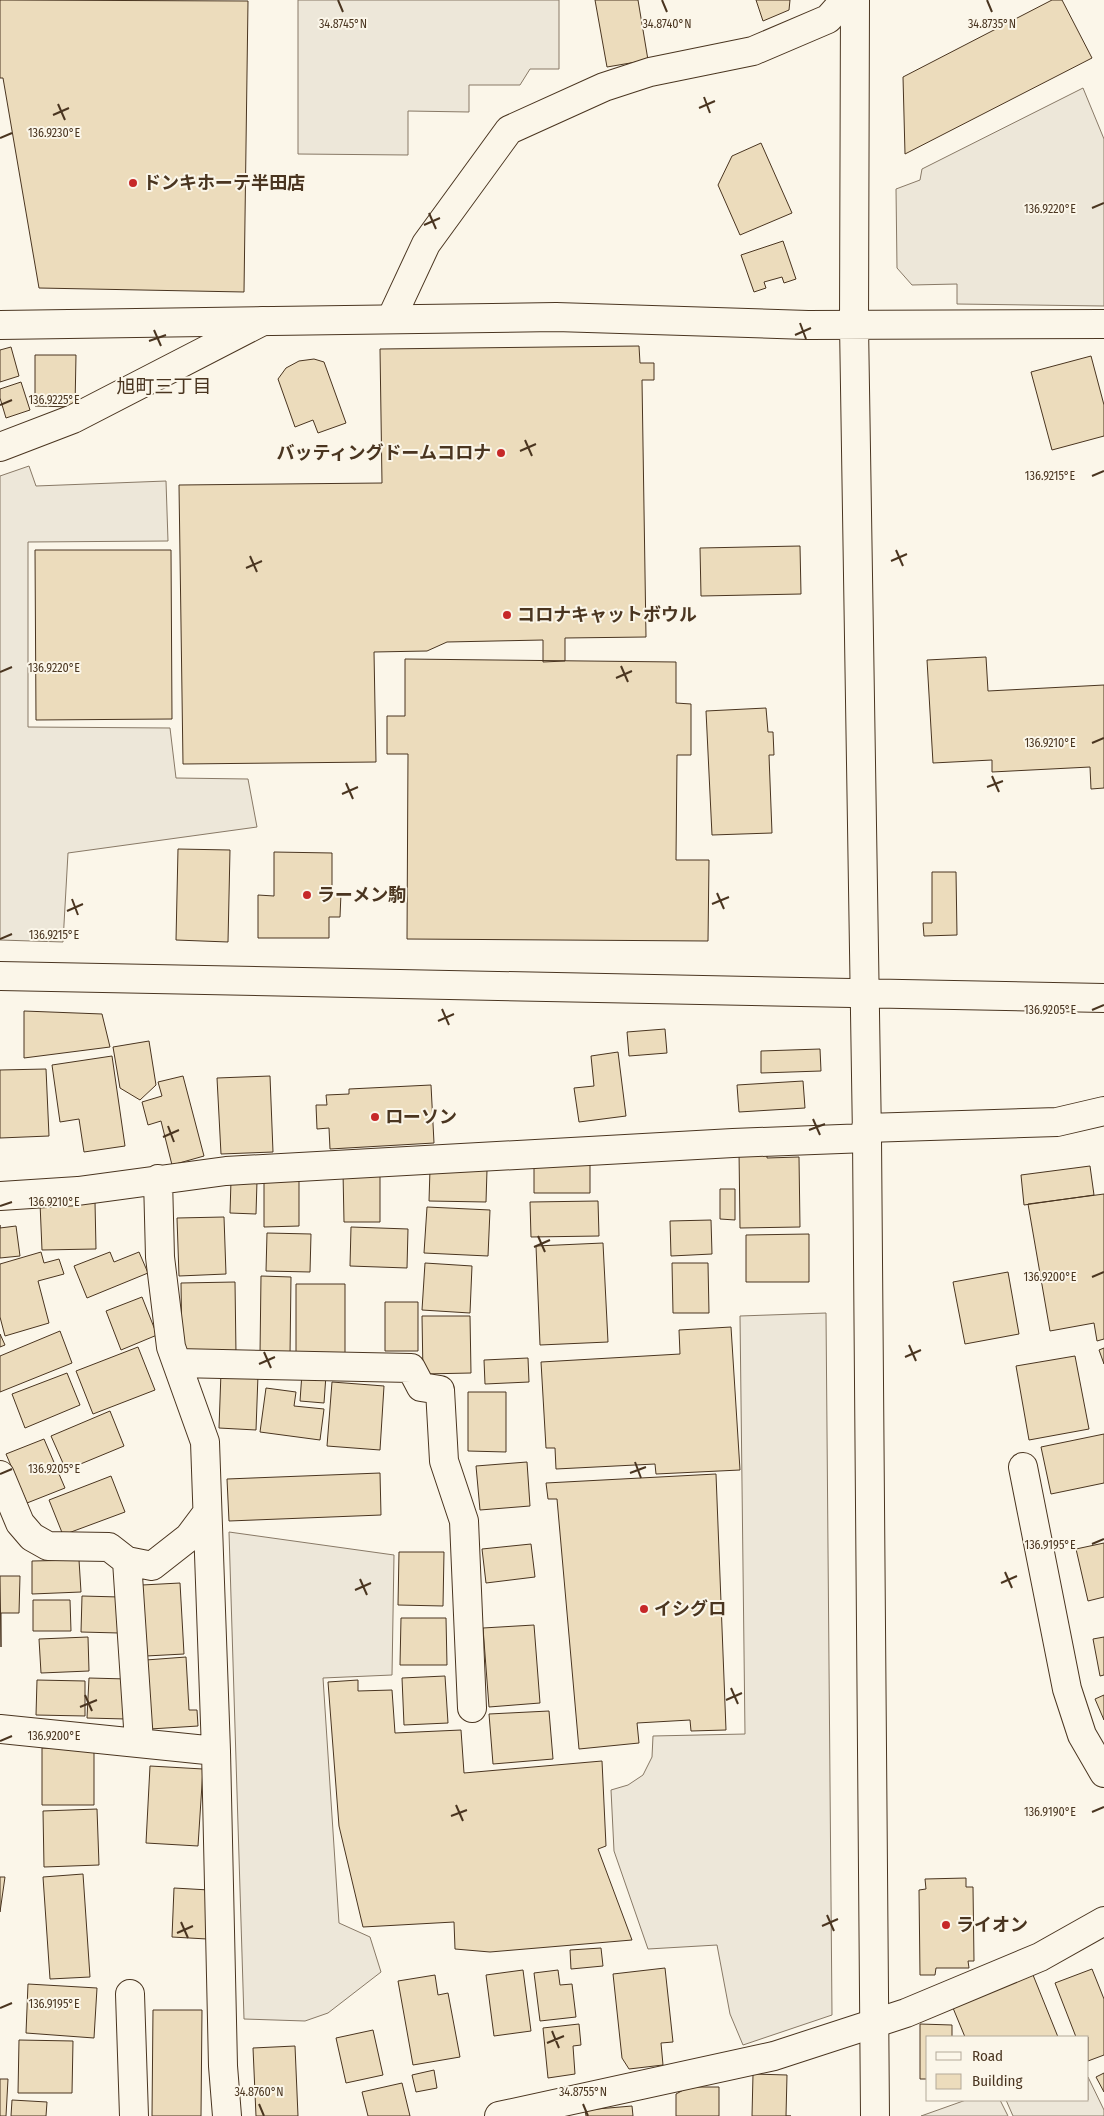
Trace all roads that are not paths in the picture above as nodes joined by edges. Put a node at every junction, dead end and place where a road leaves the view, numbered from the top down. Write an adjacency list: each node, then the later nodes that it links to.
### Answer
1 (844, 0): 3 (street)
2 (855, 0): 7 (street)
3 (390, 319): 4 (street); 7 (street)
4 (263, 321): 6 (street); 8 (street)
5 (1104, 324): 7 (street)
6 (0, 325)
7 (854, 325): 10 (street)
8 (0, 447)
9 (0, 976): 10 (street)
10 (864, 993): 11 (street); 13 (street)
11 (1104, 998)
12 (1104, 1111): 13 (street)
13 (867, 1133): 14 (street); 28 (street)
14 (158, 1179): 15 (street); 16 (street)
15 (0, 1196)
16 (177, 1363): 19 (street); 21 (street)
17 (1023, 1467): 25 (street)
18 (0, 1475): 20 (street)
19 (207, 1513): 20 (street); 24 (street)
20 (127, 1561): 23 (street)
21 (472, 1708)
22 (0, 1729): 23 (street)
23 (139, 1742): 24 (street)
24 (216, 1751): 30 (street)
25 (1104, 1773)
26 (1104, 1921): 28 (street)
27 (130, 1994): 29 (street)
28 (873, 2023): 31 (street); 32 (street)
29 (134, 2116)
30 (227, 2116)
31 (499, 2116)
32 (875, 2116)

